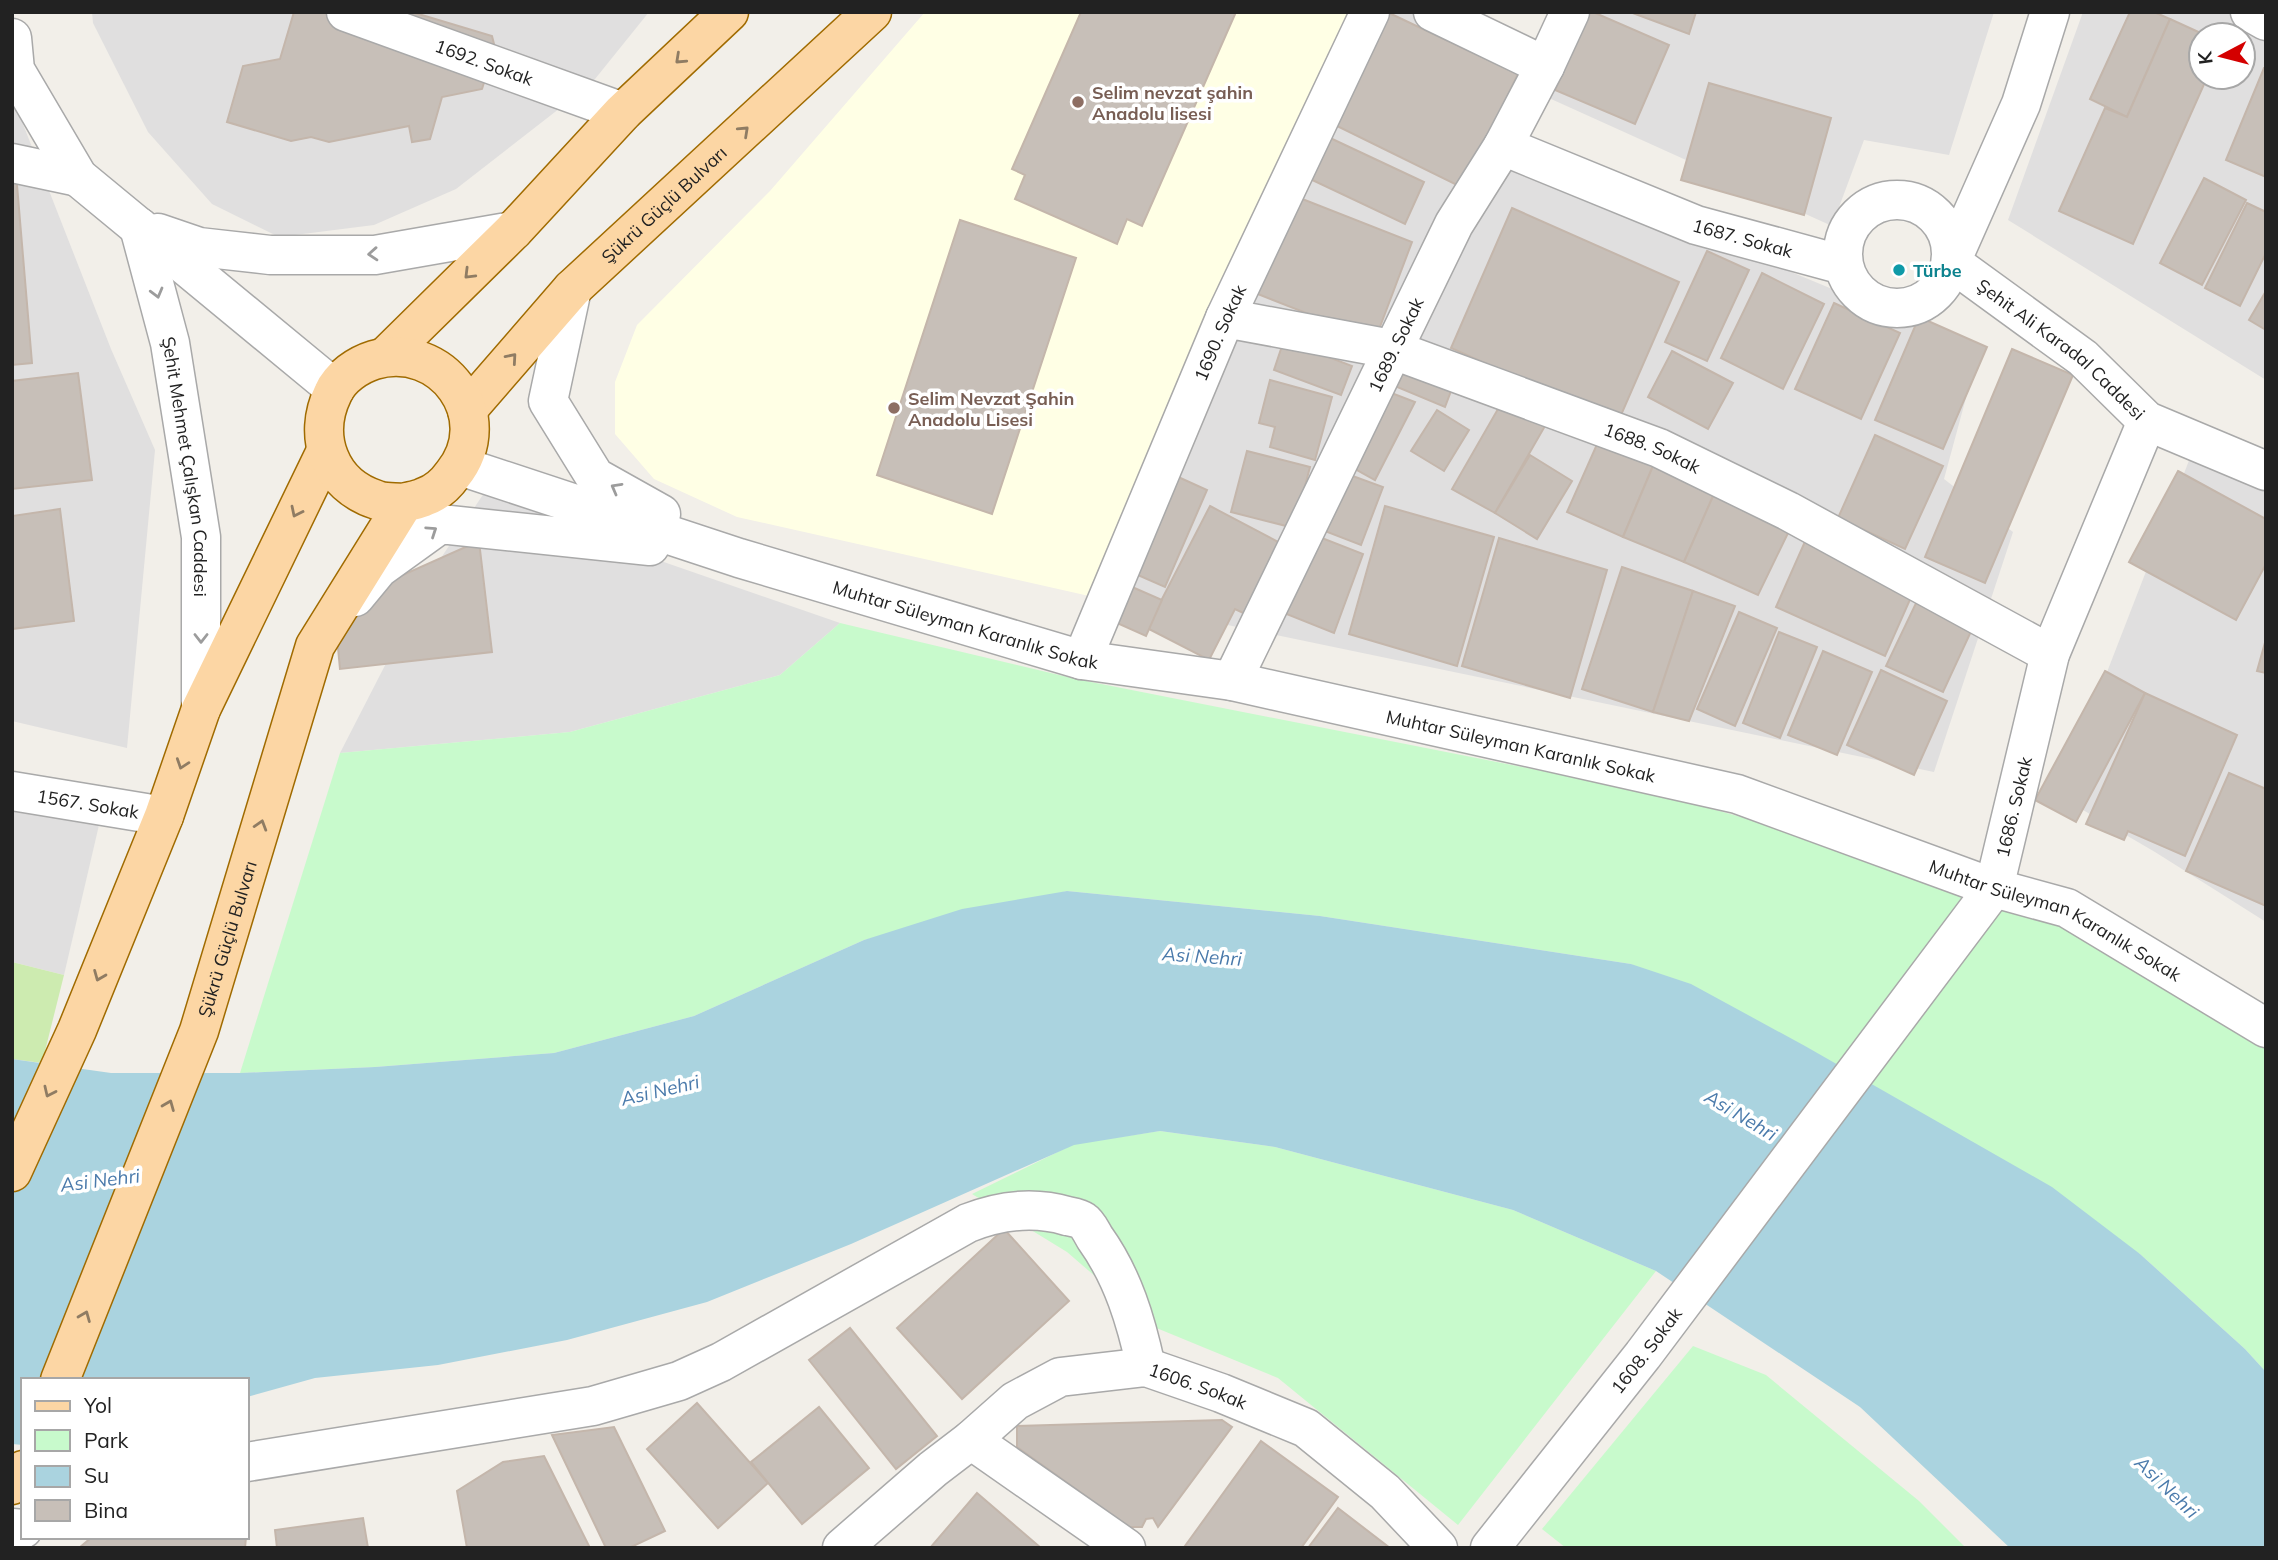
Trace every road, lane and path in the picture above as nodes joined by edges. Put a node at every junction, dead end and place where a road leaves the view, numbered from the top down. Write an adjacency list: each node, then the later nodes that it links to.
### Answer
1 (346, 12): 12 (street, 1692. Sokak)
2 (730, 12): 12 (main road, one-way to 12)
3 (873, 12): 20 (main road, Şükrü Güçlü Bulvarı, one-way to 3)
4 (1370, 12): 21 (street, 1690. Sokak)
5 (1433, 12): 11 (street)
6 (1570, 12): 11 (street, 1689. Sokak)
7 (2050, 12): 18 (street)
8 (2250, 12): 9 (street)
9 (2266, 21)
10 (12, 38): 15 (street)
11 (1545, 66): 13 (street, 1689. Sokak)
12 (623, 112): 17 (main road)
13 (1503, 146): 19 (street, 1687. Sokak); 22 (street, 1689. Sokak)
14 (12, 163): 15 (street)
15 (79, 177): 16 (street)
16 (139, 226): 17 (street, one-way to 16); 24 (street); 36 (street, Şehit Mehmet Çalışkan Caddesi, one-way to 36)
17 (513, 231): 23 (main road, one-way to 23)
18 (1951, 262): 19 (street); 19 (street); 26 (street, Şehit Ali Karadal Caddesi)
19 (1843, 265)
20 (572, 289): 25 (main road, Şükrü Güçlü Bulvarı, one-way to 20); 31 (street, Muhtar Süleyman Karanlık Sokak, one-way to 20)
21 (1226, 318): 22 (street, 1688. Sokak); 34 (street, 1690. Sokak)
22 (1391, 349): 33 (street, 1688. Sokak); 35 (street, 1689. Sokak)
23 (386, 356): 24 (main road); 25 (main road)
24 (335, 389): 27 (main road)
25 (467, 410): 28 (main road)
26 (2147, 421): 29 (street, Şehit Ali Karadal Caddesi); 33 (street, 1686. Sokak)
27 (326, 451): 30 (main road); 36 (main road, one-way to 36)
28 (460, 466): 30 (main road); 31 (street, Muhtar Süleyman Karanlık Sokak)
29 (2266, 471)
30 (404, 503): 32 (main road, Şükrü Güçlü Bulvarı)
31 (739, 558): 32 (street, Muhtar Süleyman Karanlık Sokak, one-way to 31); 34 (street, Muhtar Süleyman Karanlık Sokak)
32 (314, 646): 44 (main road, Şükrü Güçlü Bulvarı, one-way to 32)
33 (2050, 654): 39 (street, 1686. Sokak)
34 (1082, 660): 35 (street, Muhtar Süleyman Karanlık Sokak)
35 (1232, 681): 39 (street, Muhtar Süleyman Karanlık Sokak)
36 (201, 709): 38 (main road, one-way to 38)
37 (12, 791): 38 (street, 1567. Sokak)
38 (164, 816): 42 (main road, one-way to 42)
39 (1994, 888): 40 (street, Muhtar Süleyman Karanlık Sokak); 41 (street, 1686. Sokak)
40 (2266, 1028)
41 (1798, 1149): 50 (street, 1608. Sokak)
42 (12, 1172)
43 (1146, 1367): 45 (street, 1606. Sokak); 46 (street); 49 (street, 1606. Sokak)
44 (61, 1378)
45 (971, 1440): 47 (street, 1606. Sokak); 48 (street)
46 (248, 1462)
47 (842, 1548)
48 (1126, 1548)
49 (1438, 1548)
50 (1490, 1548)

